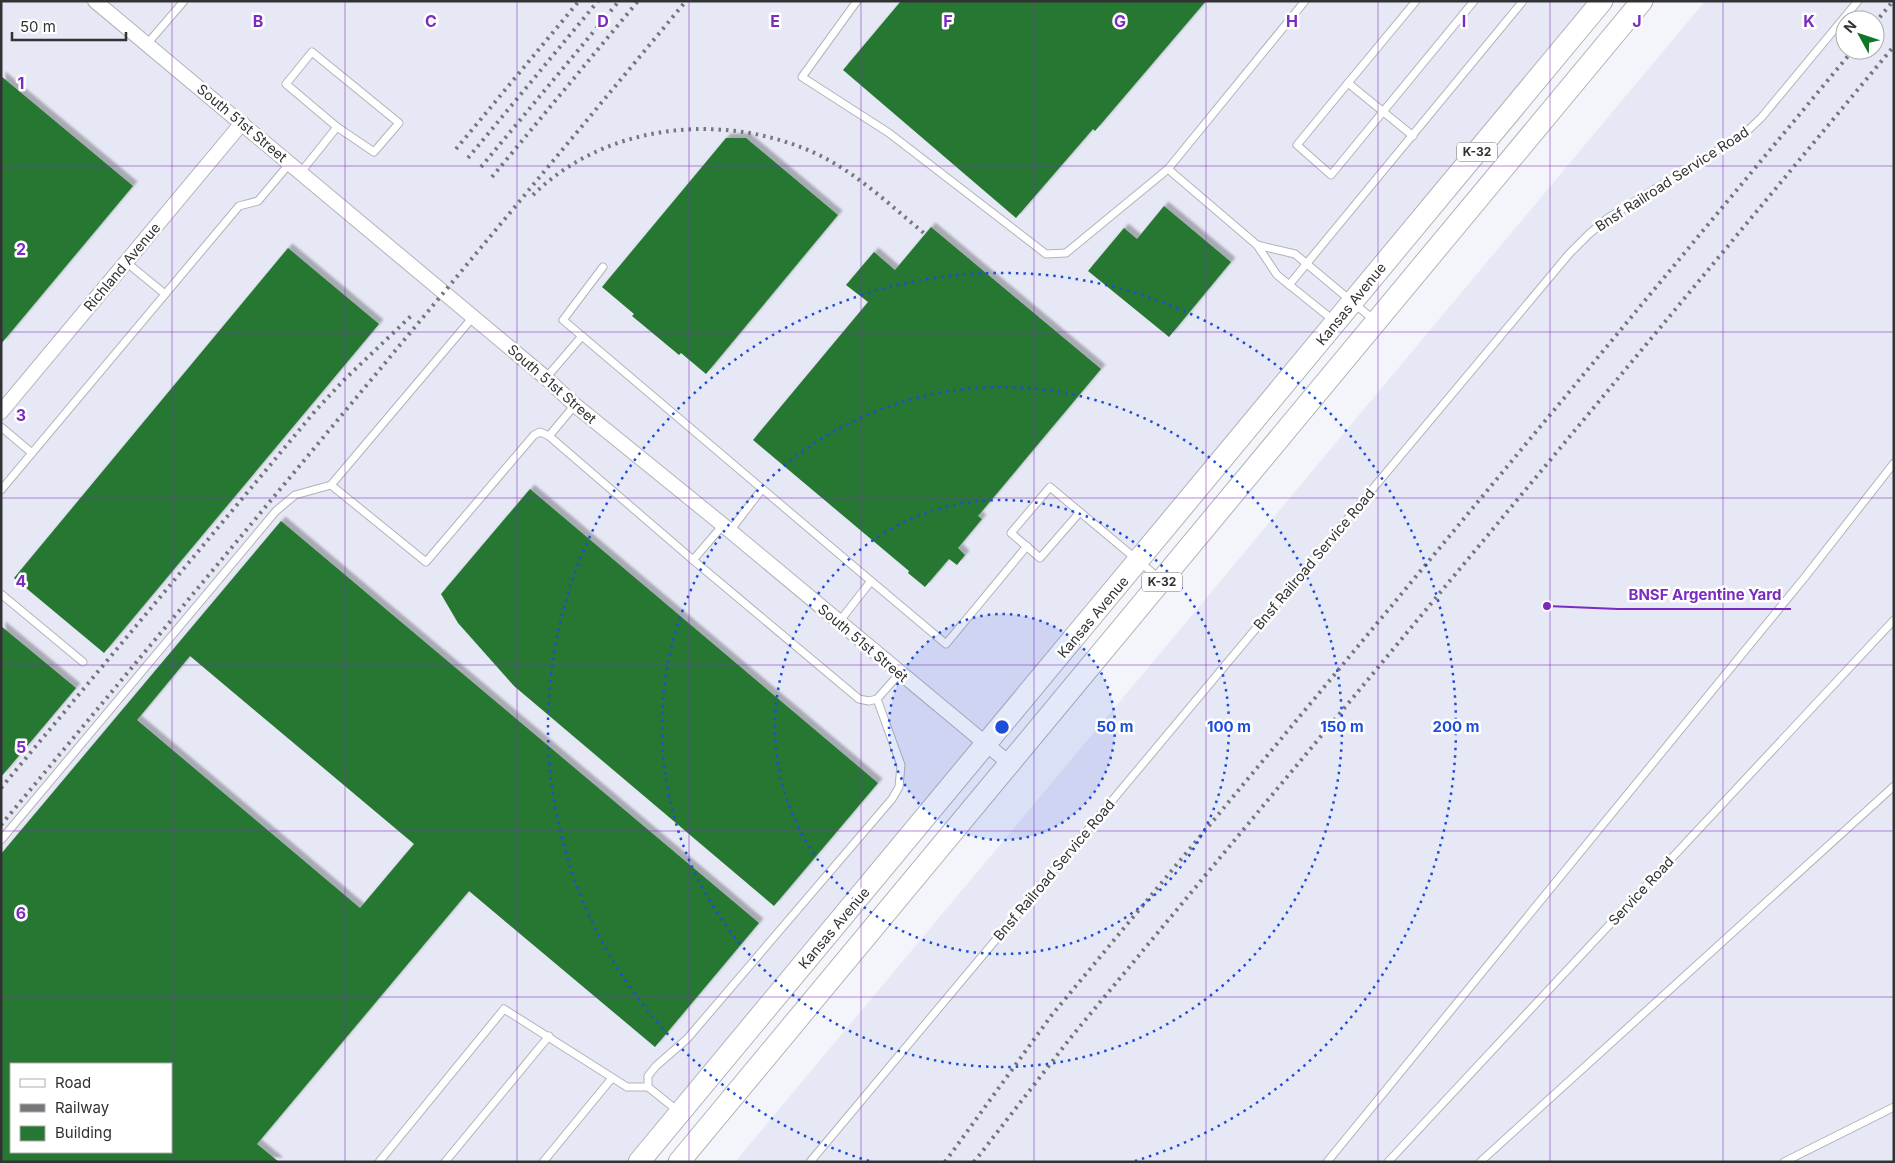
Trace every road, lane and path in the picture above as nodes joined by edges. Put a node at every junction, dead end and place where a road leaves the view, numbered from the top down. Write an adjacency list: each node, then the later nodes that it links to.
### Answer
1 (95, 1): 11 (street, South 51st Street)
2 (184, 1): 11 (lane)
3 (857, 1): 18 (lane)
4 (1305, 1): 18 (lane)
5 (1474, 1): 13 (lane)
6 (1523, 1): 16 (lane)
7 (1602, 1): 26 (main road, Kansas Avenue / K-32)
8 (1642, 1): 28 (main road, K-32)
9 (1858, 1): 68 (lane, Bnsf Railroad Service Road)
10 (1411, 3): 12 (lane)
11 (147, 44): 14 (street, South 51st Street)
12 (1348, 83): 13 (lane); 13 (lane)
13 (1383, 111): 16 (lane)
14 (242, 123): 17 (street, South 51st Street); 21 (street, Richland Avenue)
15 (337, 127): 15 (lane); 19 (lane)
16 (1412, 136): 22 (lane)
17 (290, 163): 19 (street, South 51st Street); 25 (lane)
18 (1168, 169): 20 (lane)
19 (301, 172): 27 (street, South 51st Street)
20 (1257, 245): 22 (lane); 24 (lane)
21 (126, 262): 25 (lane); 33 (street, Richland Avenue)
22 (1306, 263): 24 (lane); 26 (lane)
23 (603, 266): 30 (lane)
24 (1289, 284): 29 (lane)
25 (165, 294): 36 (lane)
26 (1352, 302): 28 (lane); 29 (main road, Kansas Avenue / K-32)
27 (473, 316): 31 (street, South 51st Street); 38 (lane)
28 (1375, 321): 47 (main road, K-32)
29 (1336, 323): 45 (main road, Kansas Avenue / K-32)
30 (582, 336): 31 (lane); 39 (lane)
31 (546, 378): 32 (street, South 51st Street)
32 (575, 405): 35 (lane); 42 (street, South 51st Street)
33 (1, 412)
34 (1, 428): 36 (lane)
35 (549, 436): 38 (lane); 44 (lane)
36 (32, 453): 40 (lane)
37 (1894, 463): 69 (lane)
38 (331, 485): 57 (lane)
39 (762, 489): 42 (lane); 46 (lane)
40 (1, 490)
41 (1080, 512): 43 (lane); 43 (lane); 45 (lane)
42 (726, 528): 44 (lane); 50 (street, South 51st Street)
43 (1027, 546): 46 (lane)
44 (693, 560): 53 (lane)
45 (1139, 561): 47 (lane); 54 (main road, Kansas Avenue / K-32)
46 (871, 581): 50 (lane)
47 (1162, 581): 55 (main road, K-32)
48 (1, 594): 51 (lane)
49 (1894, 620): 70 (lane, Service Road)
50 (839, 622): 52 (street, South 51st Street)
51 (83, 662)
52 (900, 673): 53 (lane); 54 (street, South 51st Street)
53 (877, 699): 60 (lane)
54 (986, 745): 55 (street, South 51st Street); 62 (main road, Kansas Avenue / K-32)
55 (1010, 764): 67 (main road, K-32)
56 (1894, 786): 71 (lane)
57 (1, 840)
58 (549, 1036): 59 (lane); 63 (lane); 64 (lane)
59 (612, 1078): 60 (lane); 65 (lane)
60 (648, 1087): 62 (lane)
61 (1894, 1107): 72 (lane)
62 (680, 1113): 66 (main road, Kansas Avenue / K-32)
63 (379, 1162)
64 (445, 1162)
65 (543, 1162)
66 (639, 1162)
67 (679, 1162)
68 (810, 1162)
69 (1327, 1162)
70 (1388, 1162)
71 (1480, 1162)
72 (1784, 1162)

